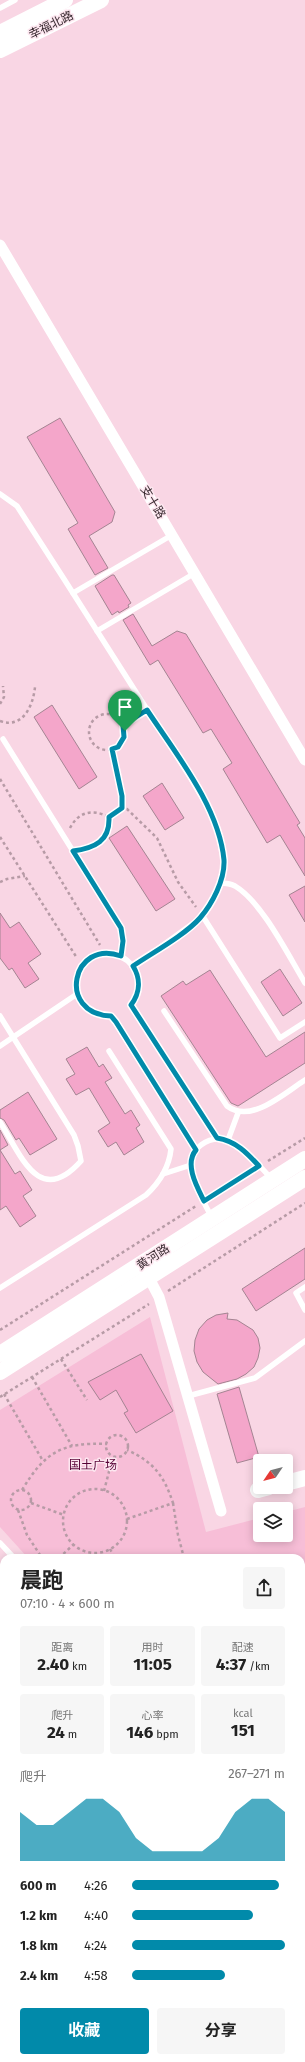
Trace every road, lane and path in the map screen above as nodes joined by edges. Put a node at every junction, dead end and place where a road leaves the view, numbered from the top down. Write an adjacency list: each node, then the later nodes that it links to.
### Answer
1 (15, 0): 4 (lane)
2 (65, 0): 5 (main road, 幸福北路)
3 (101, 0): 6 (main road, 幸福北路)
4 (0, 8)
5 (0, 33)
6 (0, 50)
7 (0, 245): 9 (street, 支十路)
8 (0, 494): 11 (lane)
9 (172, 536): 10 (street, 支十路); 11 (lane)
10 (195, 573): 12 (lane); 21 (street, 支十路)
11 (73, 593): 12 (lane)
12 (97, 631): 16 (lane)
13 (3, 686): 15 (path)
14 (34, 687): 17 (path)
15 (0, 704)
16 (147, 710): 18 (path); 30 (lane)
17 (0, 720)
18 (123, 725): 20 (path); 20 (path)
19 (3, 739): 26 (lane)
20 (112, 749): 23 (path)
21 (305, 760)
22 (0, 779): 32 (path)
23 (122, 808): 24 (path); 31 (path)
24 (109, 817): 26 (path); 27 (path)
25 (0, 837): 28 (path)
26 (65, 838): 27 (lane)
27 (73, 851): 33 (lane)
28 (25, 876): 29 (path); 34 (path)
29 (0, 882)
30 (220, 883): 31 (lane); 36 (lane)
31 (202, 916): 35 (lane); 40 (lane)
32 (106, 954): 33 (lane); 34 (lane)
33 (121, 956): 35 (lane)
34 (82, 966): 37 (lane)
35 (133, 966): 47 (lane)
36 (305, 982)
37 (77, 994): 41 (lane); 50 (lane)
38 (164, 1011): 45 (lane)
39 (0, 1016): 41 (lane)
40 (305, 1022)
41 (13, 1037): 42 (lane); 46 (lane)
42 (0, 1046)
43 (109, 1051): 54 (lane)
44 (305, 1080): 45 (lane)
45 (238, 1113): 49 (lane)
46 (0, 1122)
47 (217, 1138): 49 (lane); 50 (lane)
48 (305, 1138): 53 (path)
49 (228, 1140): 53 (lane)
50 (196, 1150): 52 (lane)
51 (305, 1159): 56 (main road, 黄河路)
52 (191, 1165): 54 (lane); 57 (lane)
53 (259, 1166): 56 (lane); 57 (path)
54 (164, 1174): 61 (lane)
55 (305, 1178): 59 (main road, 黄河路)
56 (272, 1180): 58 (main road, 黄河路)
57 (204, 1201): 58 (lane); 63 (path)
58 (212, 1219): 65 (main road, 黄河路)
59 (149, 1278): 67 (main road, 黄河路); 70 (street)
60 (305, 1287): 62 (lane)
61 (0, 1288)
62 (305, 1310)
63 (0, 1330)
64 (305, 1341): 70 (lane)
65 (0, 1354)
66 (60, 1359): 71 (path)
67 (0, 1372)
68 (32, 1377): 73 (path)
69 (4, 1394): 76 (path)
70 (188, 1396): 84 (street)
71 (87, 1400)
72 (107, 1444): 73 (path); 74 (path); 75 (path)
73 (72, 1446): 76 (path)
74 (127, 1450): 75 (path); 82 (path)
75 (112, 1456): 80 (path)
76 (43, 1461): 79 (path)
77 (305, 1478): 78 (main road)
78 (293, 1481)
79 (22, 1490): 81 (path); 83 (path)
80 (104, 1491): 85 (path); 86 (path)
81 (31, 1503): 83 (path); 85 (path)
82 (174, 1503): 86 (path); 94 (path)
83 (18, 1510): 91 (path)
84 (222, 1511)
85 (64, 1515): 88 (path)
86 (127, 1519): 89 (path)
87 (0, 1543): 90 (lane)
88 (74, 1544): 89 (path); 92 (path)
89 (110, 1549): 93 (path)
90 (10, 1554)
91 (39, 1554)
92 (63, 1554)
93 (113, 1554)
94 (183, 1554)

